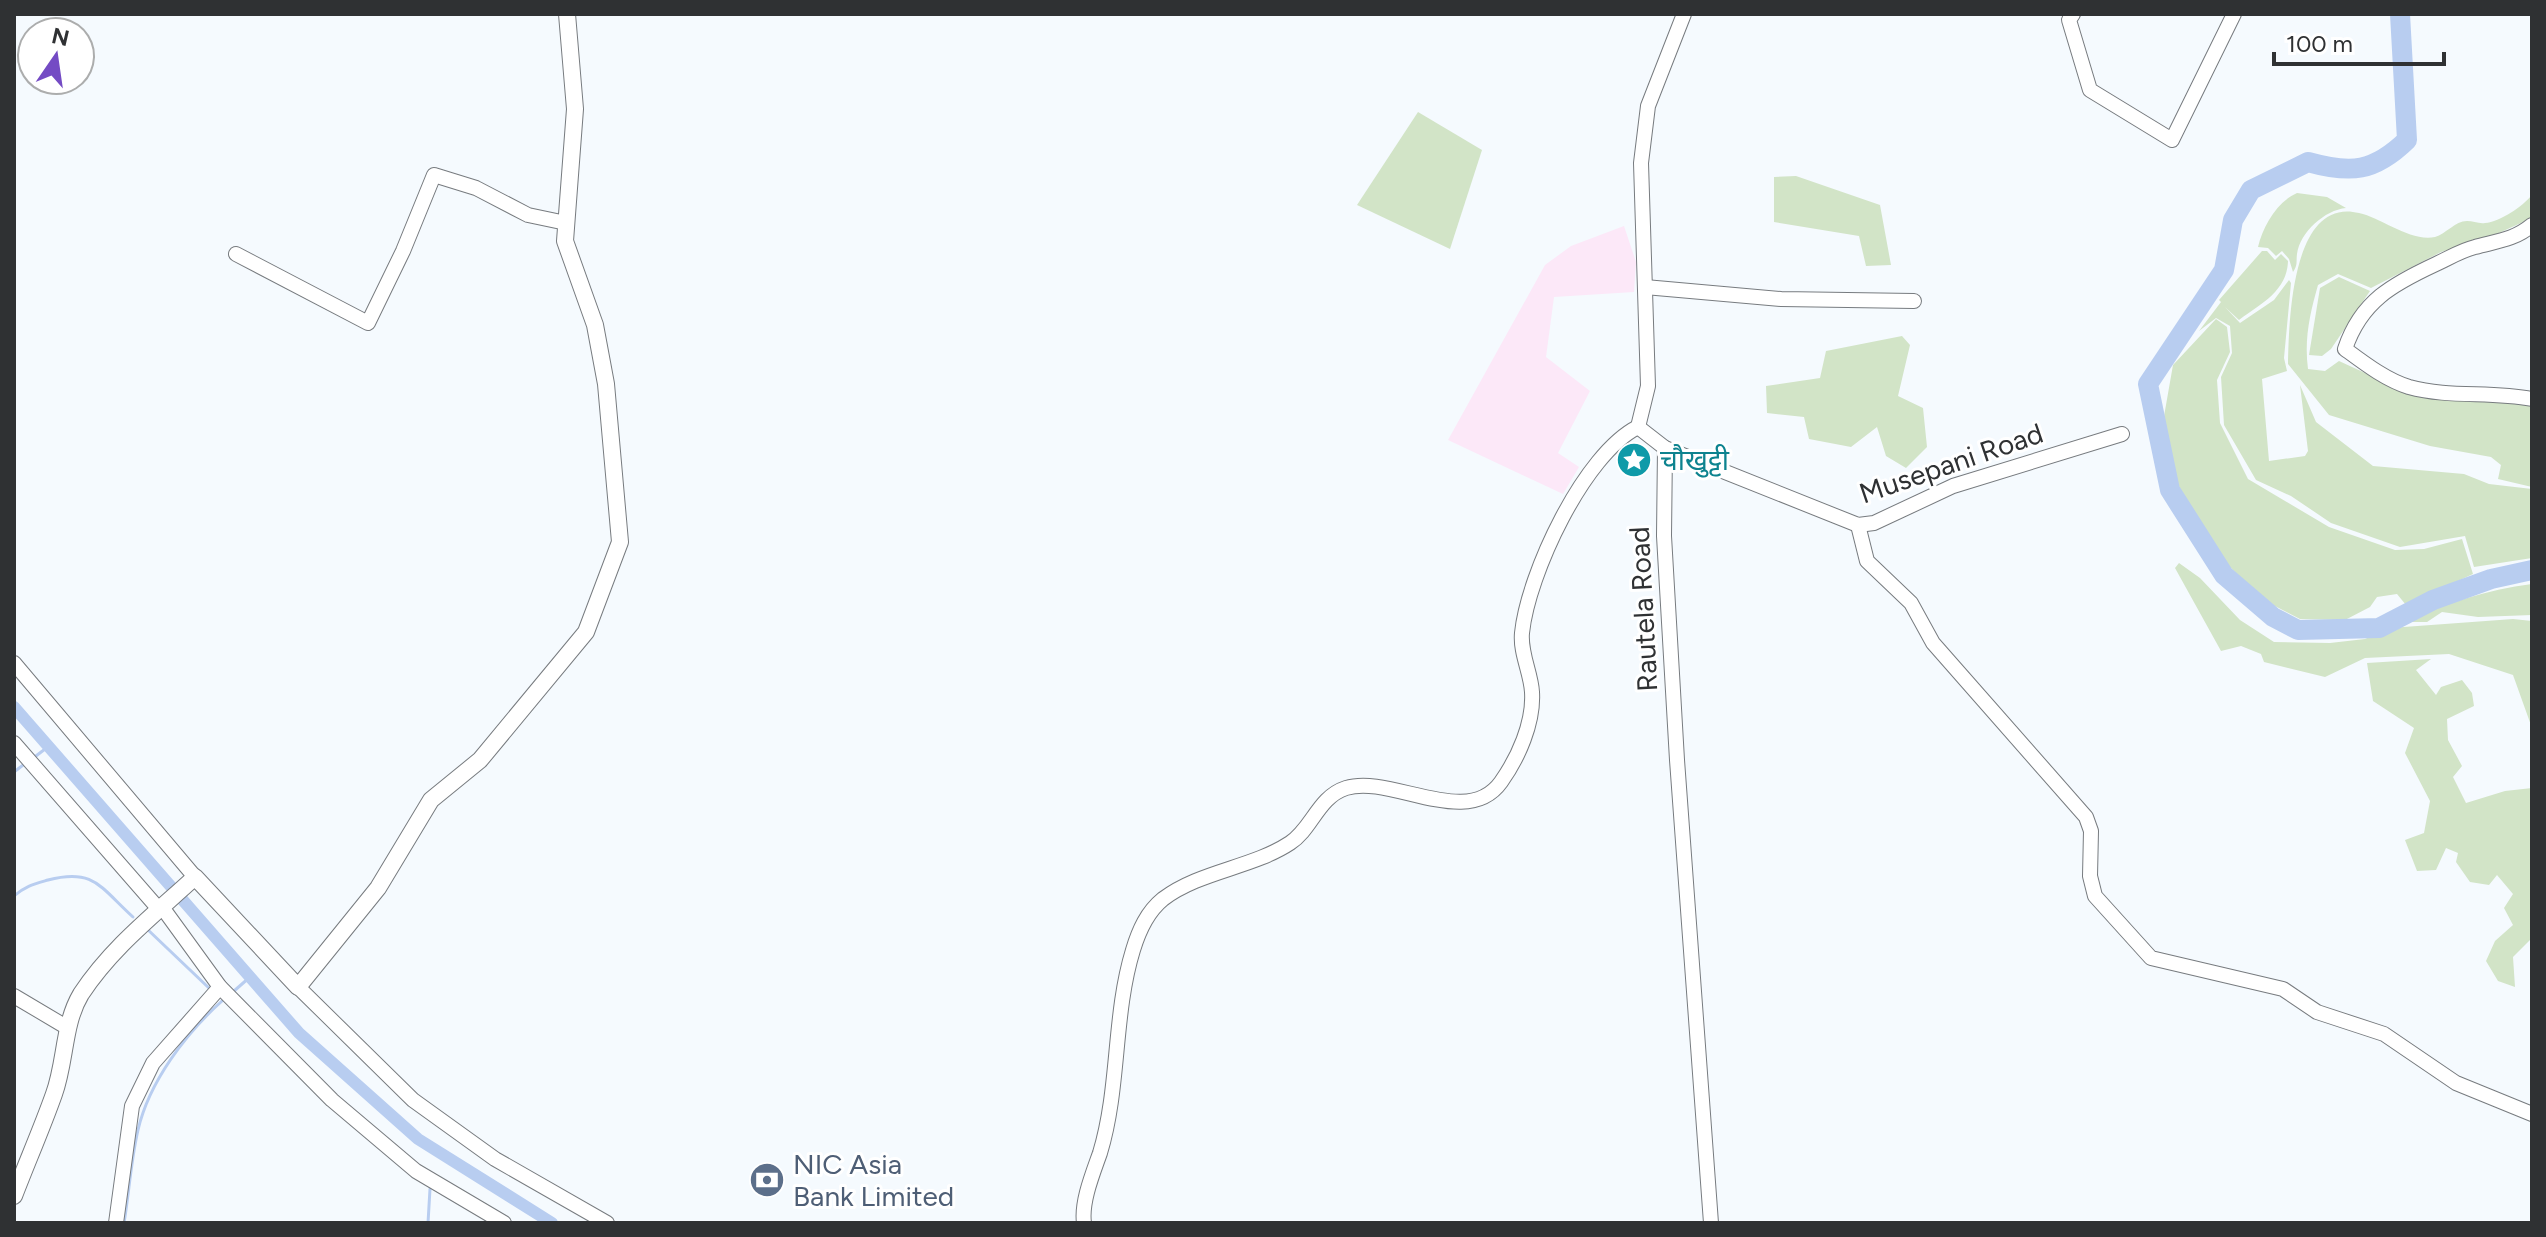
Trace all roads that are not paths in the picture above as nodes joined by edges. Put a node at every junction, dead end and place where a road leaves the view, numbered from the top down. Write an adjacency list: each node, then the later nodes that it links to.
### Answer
1 (567, 14): 5 (street)
2 (1684, 14): 8 (street)
3 (2073, 14): 4 (street)
4 (2234, 14)
5 (566, 223): 7 (street); 20 (street)
6 (2532, 225): 10 (street)
7 (236, 254)
8 (1645, 287): 9 (street); 11 (street)
9 (1914, 301)
10 (2532, 399)
11 (1638, 427): 13 (street); 28 (street)
12 (2122, 434): 14 (street, Musepani Road)
13 (1665, 448): 14 (street, Musepani Road); 29 (street, Rautela Road)
14 (1858, 525): 23 (street)
15 (14, 663): 17 (street)
16 (14, 743): 18 (street)
17 (191, 881): 18 (street); 20 (street)
18 (163, 904): 19 (street); 22 (street)
19 (220, 987): 25 (street); 26 (street)
20 (298, 987): 27 (street)
21 (14, 996): 22 (street)
22 (68, 1028): 24 (street)
23 (2532, 1114)
24 (14, 1196)
25 (116, 1223)
26 (504, 1223)
27 (607, 1223)
28 (1084, 1223)
29 (1711, 1223)

